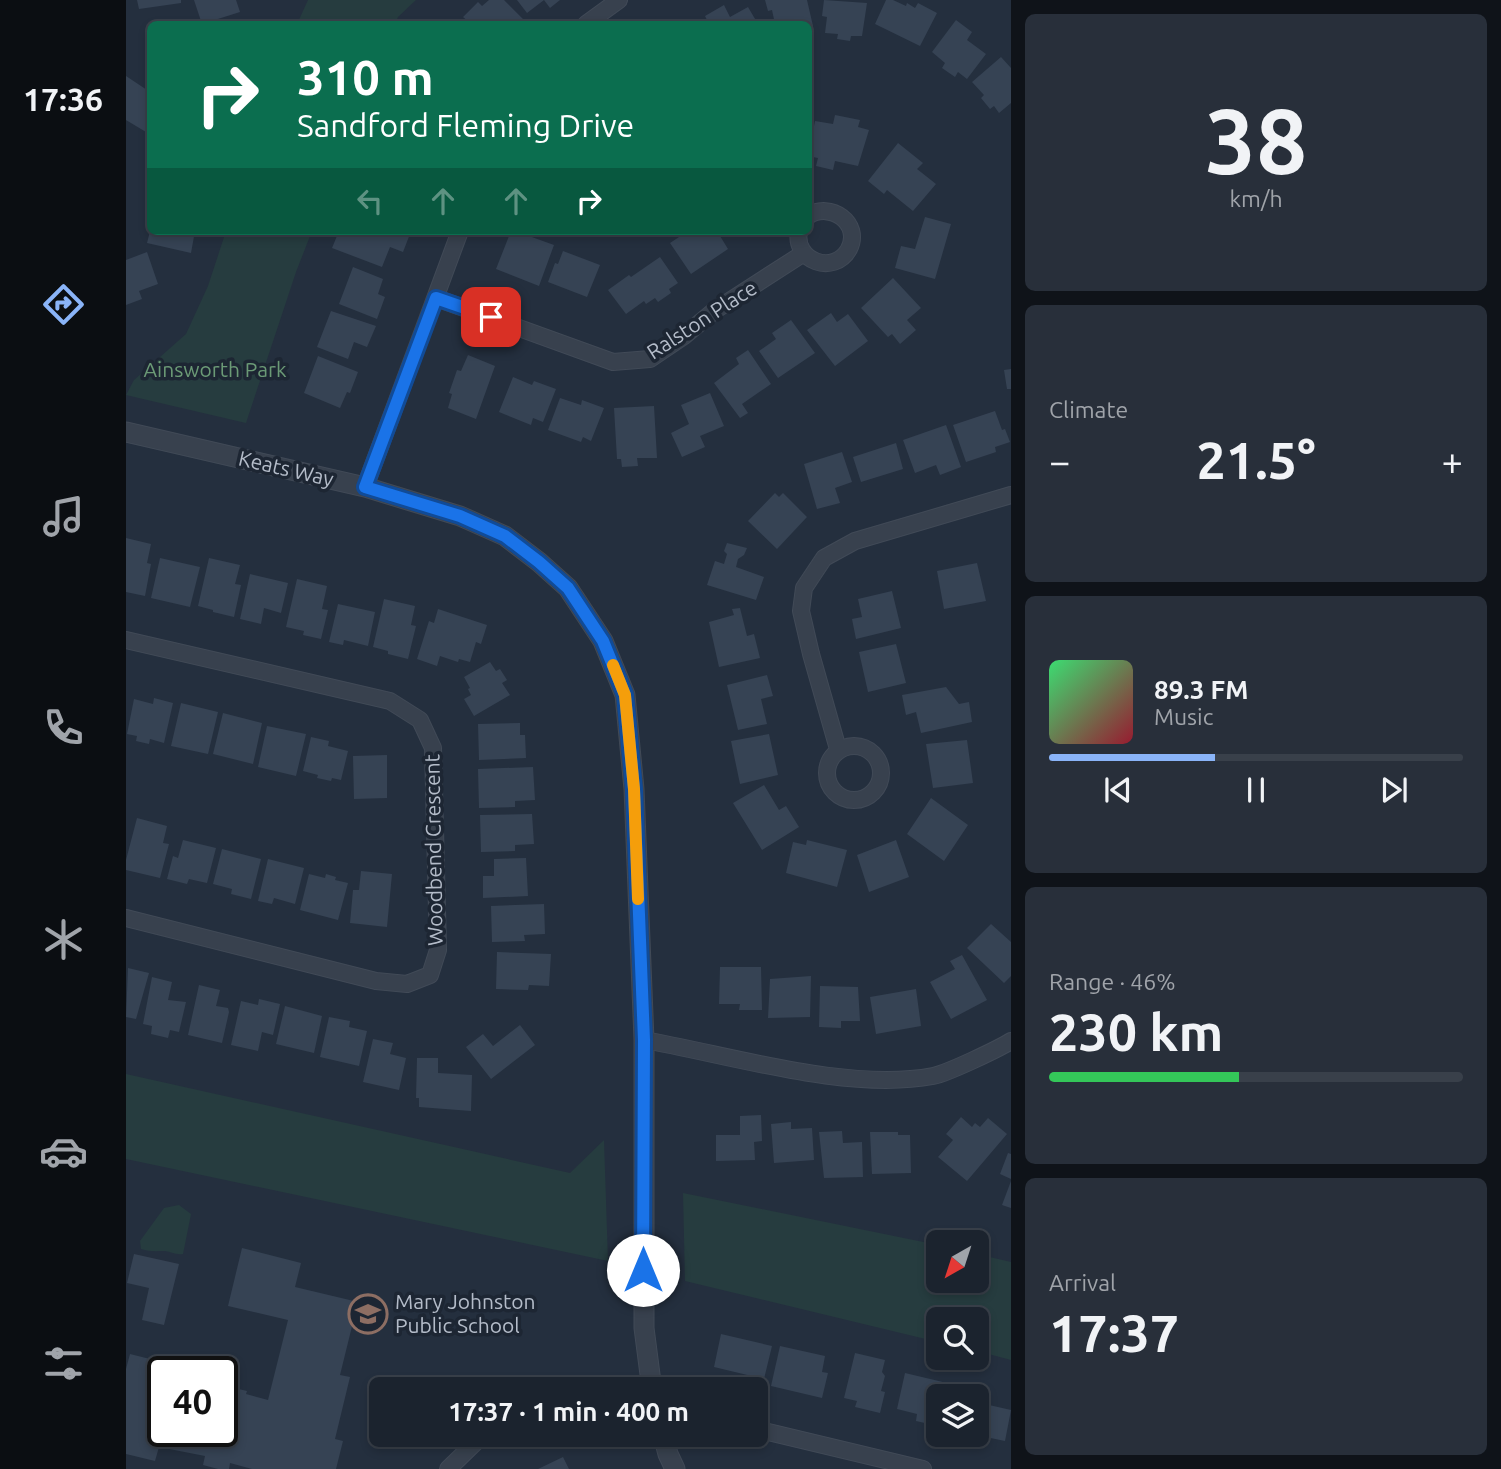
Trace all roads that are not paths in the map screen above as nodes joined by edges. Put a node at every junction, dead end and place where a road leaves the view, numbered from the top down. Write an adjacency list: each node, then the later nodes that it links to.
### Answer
1 (619, 0): 2 (street)
2 (590, 21)
3 (812, 214): 6 (street)
4 (459, 235): 7 (street)
5 (798, 235): 6 (street)
6 (804, 253): 7 (street, Ralston Place)
7 (436, 298): 9 (street)
8 (126, 432): 9 (street, Keats Way)
9 (365, 487): 14 (street, Keats Way)
10 (1011, 495): 12 (street)
11 (126, 640): 13 (street, Woodbend Crescent)
12 (838, 749)
13 (126, 918)
14 (644, 1040): 15 (street); 16 (street, Keats Way)
15 (1010, 1044)
16 (650, 1377)
17 (768, 1432): 22 (street)
18 (471, 1447): 20 (street)
19 (667, 1447): 21 (street)
20 (448, 1469)
21 (675, 1469)
22 (923, 1469)

